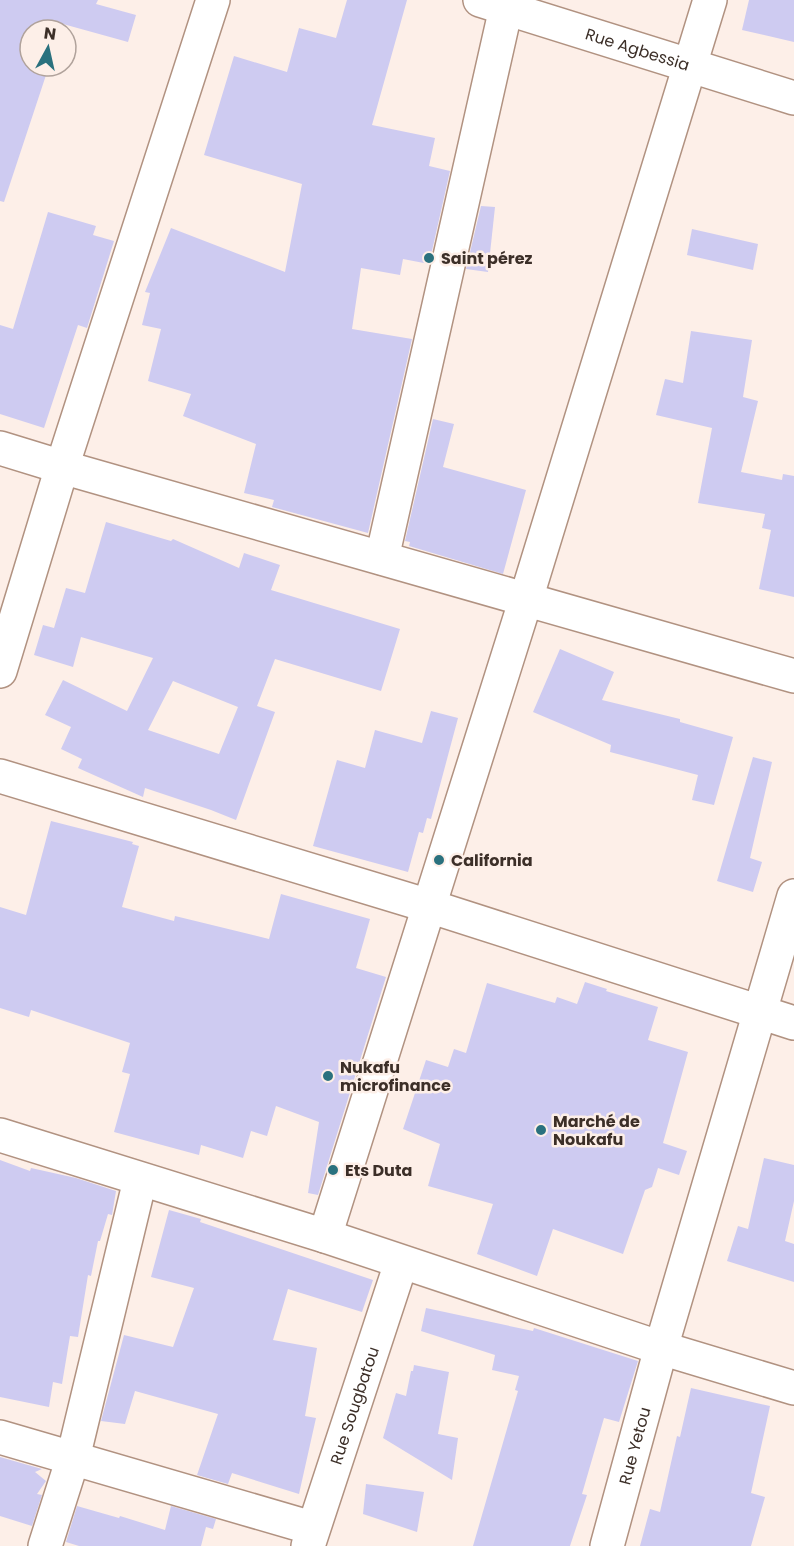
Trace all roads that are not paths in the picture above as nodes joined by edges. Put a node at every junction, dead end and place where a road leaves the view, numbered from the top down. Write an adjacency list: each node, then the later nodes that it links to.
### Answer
1 (213, 0): 7 (street)
2 (710, 0): 4 (street)
3 (493, 4): 4 (street, Rue Agbessia); 8 (street)
4 (690, 65): 5 (street, Rue Agbessia); 9 (street)
5 (794, 98)
6 (0, 448): 7 (street)
7 (62, 467): 8 (street); 10 (street)
8 (382, 558): 9 (street)
9 (526, 599): 11 (street); 14 (street)
10 (0, 671)
11 (794, 676)
12 (0, 776): 14 (street)
13 (794, 896): 15 (street, Rue Yetou)
14 (429, 906): 15 (street); 19 (street)
15 (760, 1013): 16 (street); 21 (street, Rue Yetou)
16 (794, 1023)
17 (0, 1135): 18 (street)
18 (140, 1180): 19 (street); 24 (street)
19 (324, 1236): 20 (street)
20 (401, 1263): 21 (street); 25 (street, Rue Sougbatou)
21 (661, 1348): 22 (street); 27 (street, Rue Yetou)
22 (794, 1388)
23 (0, 1437): 24 (street)
24 (73, 1458): 25 (street); 26 (street)
25 (310, 1537)
26 (45, 1546)
27 (607, 1546)

